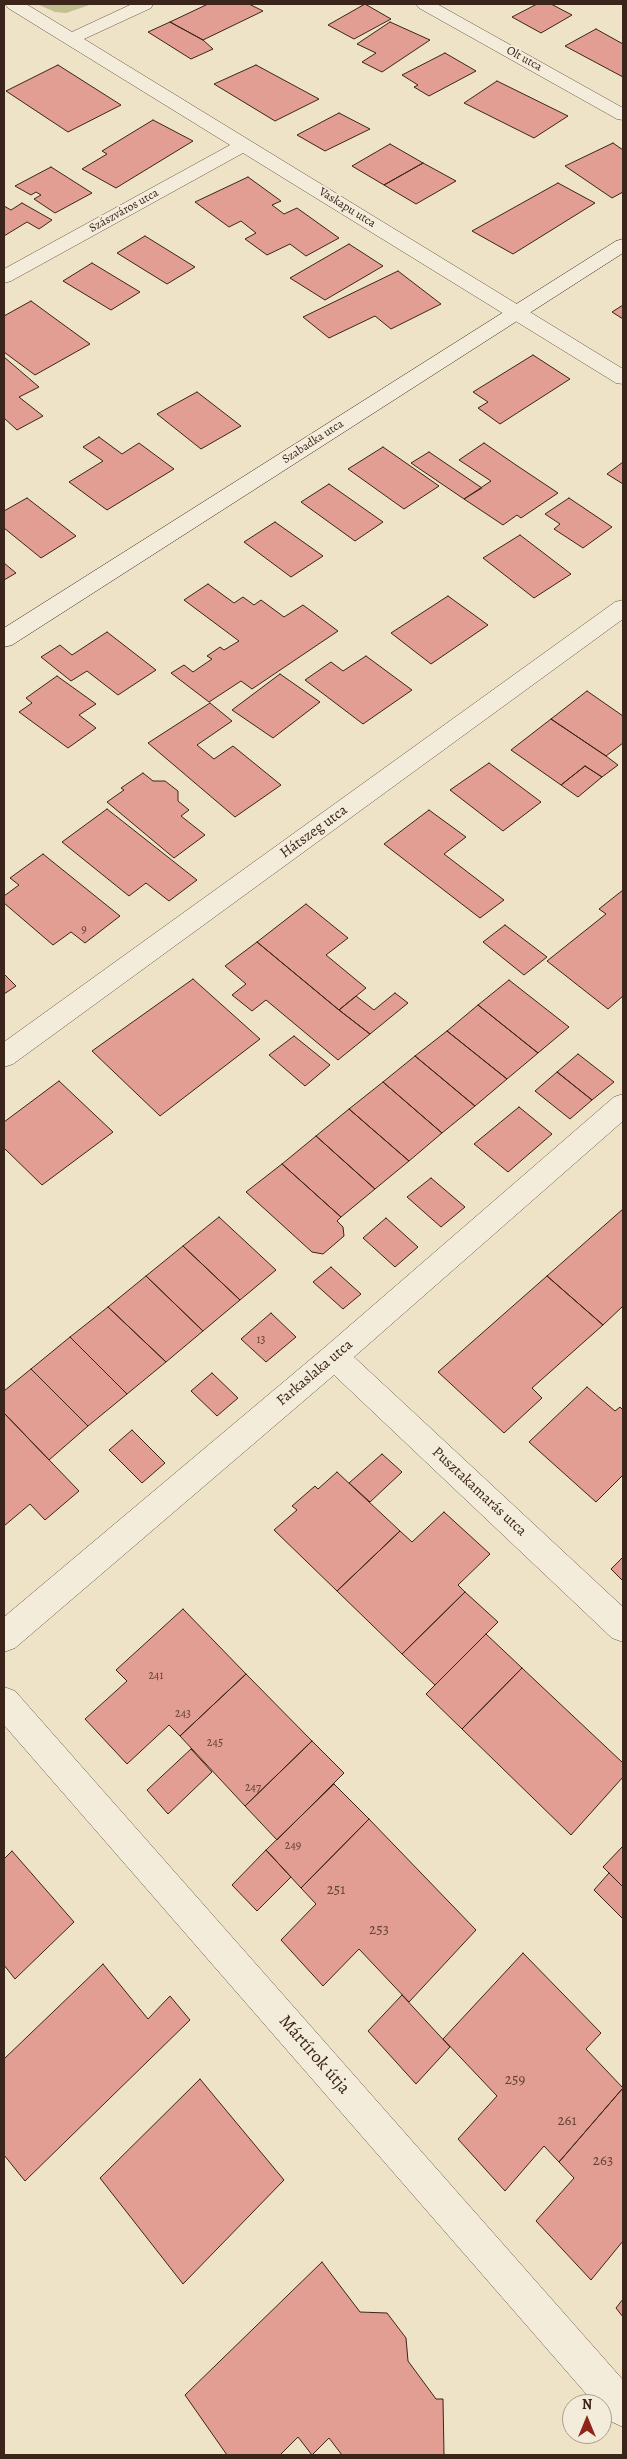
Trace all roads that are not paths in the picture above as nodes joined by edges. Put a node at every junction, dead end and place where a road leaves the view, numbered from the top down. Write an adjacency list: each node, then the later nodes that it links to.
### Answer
1 (14, 4): 4 (street, Vaskapu utca)
2 (145, 4): 4 (street)
3 (425, 4): 5 (street, Olt utca)
4 (71, 39): 6 (street, Vaskapu utca)
5 (623, 114)
6 (244, 145): 8 (street, Szászváros utca); 9 (street, Vaskapu utca)
7 (623, 245): 9 (street, Szabadka utca)
8 (4, 278)
9 (516, 312): 10 (street, Vaskapu utca); 12 (street, Szabadka utca)
10 (623, 378)
11 (623, 608): 13 (street, Hátszeg utca)
12 (4, 639)
13 (4, 1056)
14 (623, 1106): 15 (street, Farkaslaka utca)
15 (334, 1357): 16 (street, Pusztakamarás utca); 17 (street, Farkaslaka utca)
16 (623, 1627)
17 (4, 1637)
18 (4, 1702): 19 (street, Mártírok útja)
19 (623, 2408)

